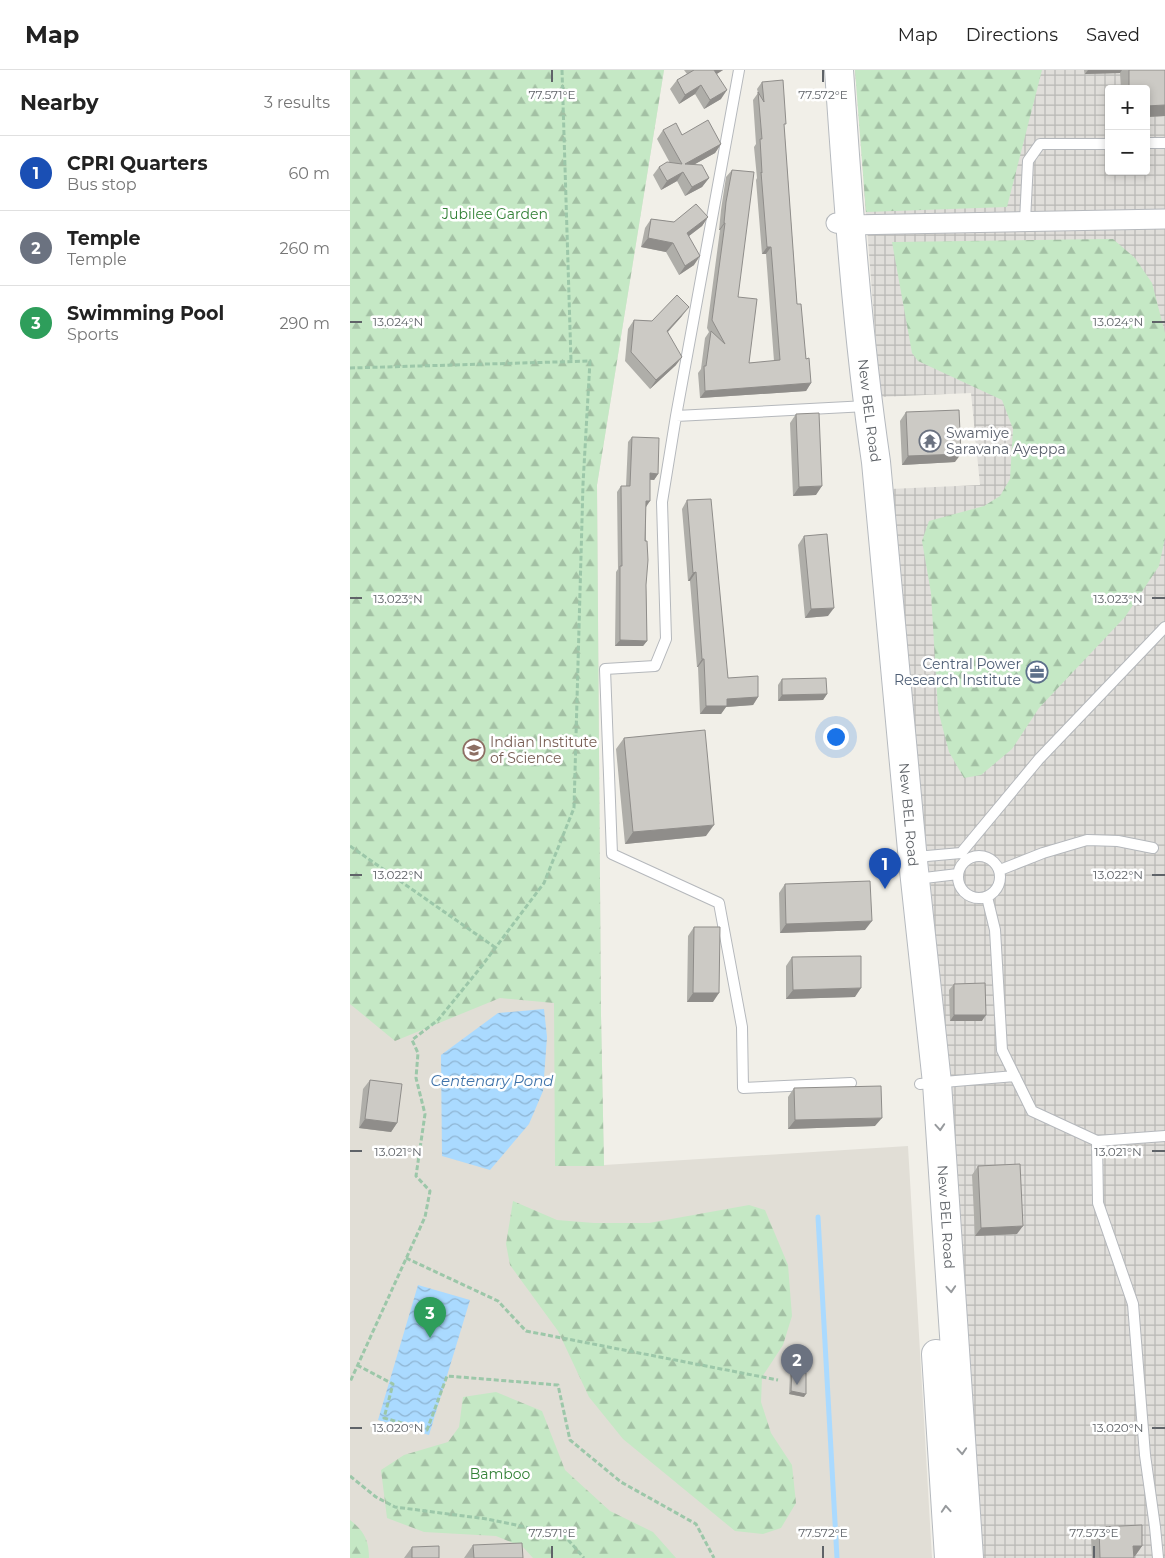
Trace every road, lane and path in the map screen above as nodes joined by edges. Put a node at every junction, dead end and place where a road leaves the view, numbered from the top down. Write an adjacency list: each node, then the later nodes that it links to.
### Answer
1 (562, 70): 11 (path)
2 (738, 70): 14 (lane)
3 (825, 70): 10 (main road, New BEL Road)
4 (839, 70): 10 (main road, New BEL Road)
5 (1150, 143): 6 (lane)
6 (1165, 143)
7 (1105, 144): 9 (lane)
8 (1165, 219): 9 (street)
9 (1025, 221): 10 (street)
10 (843, 224): 13 (main road, New BEL Road)
11 (571, 361): 12 (path); 22 (path)
12 (350, 368)
13 (862, 406): 14 (lane); 18 (main road, New BEL Road); 25 (main road, New BEL Road)
14 (676, 416): 24 (lane)
15 (1165, 627): 18 (lane)
16 (350, 846): 22 (path)
17 (1153, 848): 19 (lane)
18 (914, 870): 20 (lane); 25 (main road, New BEL Road)
19 (1000, 870): 20 (lane); 21 (lane)
20 (958, 874): 21 (lane)
21 (987, 897): 23 (lane)
22 (496, 948): 28 (path)
23 (1015, 1076): 25 (lane); 27 (lane)
24 (851, 1083)
25 (928, 1083): 35 (main road, one-way to 25); 36 (main road, New BEL Road, one-way to 36)
26 (1165, 1136): 27 (lane)
27 (1097, 1141): 37 (lane)
28 (406, 1258): 29 (path); 30 (path)
29 (357, 1365): 31 (path); 34 (path)
30 (778, 1380)
31 (350, 1382)
32 (350, 1476): 33 (path)
33 (584, 1558)
34 (714, 1558)
35 (949, 1558)
36 (969, 1558)
37 (1158, 1558)

